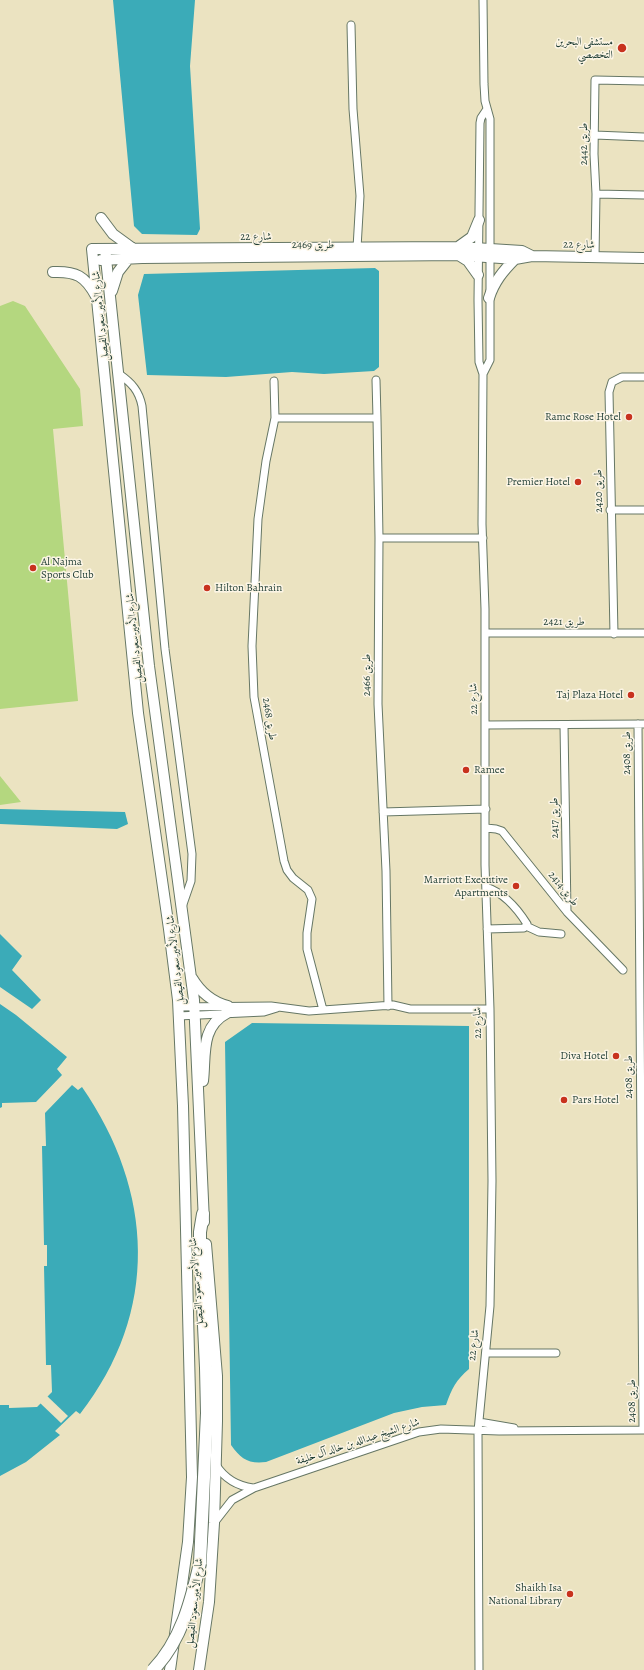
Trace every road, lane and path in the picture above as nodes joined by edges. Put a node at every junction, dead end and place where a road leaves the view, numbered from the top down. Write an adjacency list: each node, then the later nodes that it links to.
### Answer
1 (483, 0): 4 (street, شارع 22)
2 (352, 24): 11 (street)
3 (644, 81): 5 (street, طريق 2442)
4 (487, 109): 10 (street, شارع 22); 14 (street, شارع 22)
5 (595, 135): 6 (street); 7 (street, طريق 2442)
6 (644, 137)
7 (596, 194): 8 (street); 18 (street, طريق 2442)
8 (644, 195)
9 (101, 218): 16 (street)
10 (479, 220): 12 (street); 13 (street, شارع 22)
11 (357, 248): 12 (street, شارع 22); 16 (street, شارع 22)
12 (458, 251): 13 (street, طريق 2469); 16 (street, طريق 2469); 23 (street)
13 (479, 252): 14 (street, طريق 2469); 23 (street, شارع 22)
14 (490, 253): 17 (street, شارع 22); 20 (street, طريق 2469); 24 (street, شارع 22)
15 (106, 254): 16 (street, طريق 2469); 21 (street, طريق 2469); 21 (street, شارع الأمير سعود الفيصل); 26 (street, شارع الأمير سعود الفيصل)
16 (132, 254): 26 (street)
17 (532, 256): 18 (street, شارع 22); 20 (street, طريق 2469)
18 (595, 258): 19 (street, شارع 22)
19 (644, 258)
20 (515, 259): 24 (street)
21 (94, 261): 25 (street, شارع الأمير سعود الفيصل)
22 (53, 272): 25 (street)
23 (478, 275): 28 (street, شارع 22)
24 (489, 298): 28 (street, شارع 22)
25 (98, 300): 61 (street, شارع الأمير سعود الفيصل)
26 (111, 303): 27 (street, شارع الأمير سعود الفيصل)
27 (119, 374): 48 (street, شارع الأمير سعود الفيصل); 48 (street)
28 (483, 374): 37 (street, شارع 22)
29 (644, 377): 34 (street, طريق 2420)
30 (376, 380): 33 (street, طريق 2466)
31 (274, 381): 32 (street, طريق 2468)
32 (275, 418): 33 (street); 59 (street, طريق 2468)
33 (377, 418): 36 (street, طريق 2466)
34 (610, 510): 35 (street); 40 (street, طريق 2420)
35 (644, 510)
36 (379, 538): 37 (street); 45 (street, طريق 2466)
37 (483, 538): 38 (street, شارع 22)
38 (485, 633): 40 (street, طريق 2421); 43 (street, شارع 22)
39 (644, 633): 40 (street, طريق 2421)
40 (614, 634)
41 (641, 724): 42 (street); 51 (street, طريق 2408)
42 (564, 725): 43 (street); 49 (street, طريق 2417)
43 (486, 726): 44 (street, شارع 22)
44 (486, 809): 45 (street); 46 (street, شارع 22)
45 (383, 812): 56 (street, طريق 2466)
46 (486, 828): 47 (street, شارع 22); 49 (street, طريق 2414)
47 (486, 887): 50 (street); 52 (street, شارع 22)
48 (182, 907): 55 (street, شارع الأمير سعود الفيصل)
49 (567, 912): 54 (street, طريق 2414)
50 (526, 926): 52 (street); 53 (street)
51 (642, 927): 62 (street, طريق 2408)
52 (487, 929): 57 (street, شارع 22)
53 (561, 934)
54 (622, 970)
55 (191, 976): 58 (street); 60 (street, شارع الأمير سعود الفيصل)
56 (388, 1006): 57 (street); 59 (street)
57 (490, 1009): 67 (street, شارع 22)
58 (228, 1010): 59 (street); 60 (street); 63 (street)
59 (322, 1010)
60 (194, 1011): 61 (street); 63 (street, شارع الأمير سعود الفيصل)
61 (178, 1012): 78 (street, شارع الأمير سعود الفيصل)
62 (642, 1012): 64 (street, طريق 2408)
63 (198, 1091): 65 (street, شارع الأمير سعود الفيصل)
64 (642, 1146): 66 (street, طريق 2408)
65 (203, 1214): 74 (street, شارع الأمير سعود الفيصل); 77 (main road, bridge)
66 (643, 1290): 69 (street, طريق 2408)
67 (486, 1353): 68 (street); 70 (street, شارع 22)
68 (556, 1353)
69 (644, 1358): 72 (street, طريق 2408)
70 (479, 1422): 71 (street, شارع الشيخ عبدالله بن خالد آل خليفة); 73 (street, شارع 22)
71 (520, 1430): 72 (street, شارع الشيخ عبدالله بن خالد آل خليفة); 73 (street, شارع الشيخ عبدالله بن خالد آل خليفة)
72 (643, 1430)
73 (478, 1431): 75 (street, شارع الشيخ عبدالله بن خالد آل خليفة); 80 (street, شارع 22)
74 (216, 1465): 75 (street); 76 (street, شارع الأمير سعود الفيصل)
75 (254, 1488): 76 (street, شارع الشيخ عبدالله بن خالد آل خليفة)
76 (214, 1523): 79 (street, شارع الأمير سعود الفيصل)
77 (153, 1670)
78 (170, 1670)
79 (198, 1670)
80 (479, 1670)

